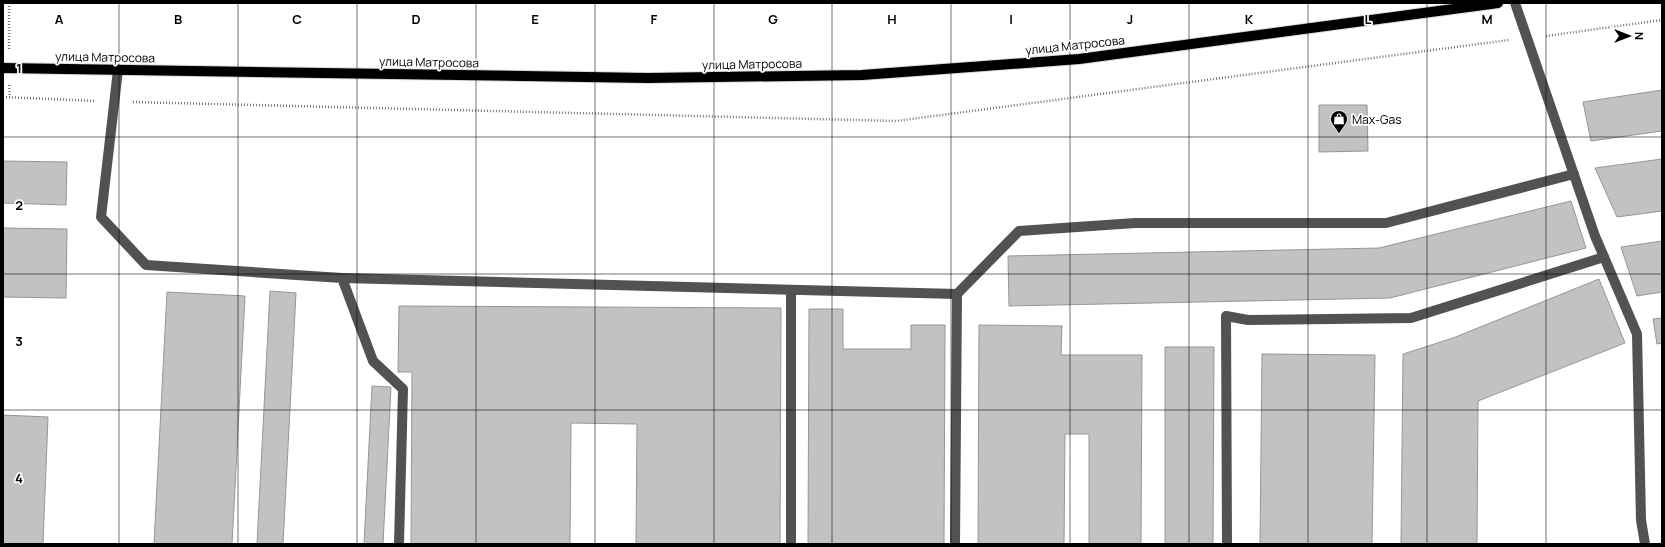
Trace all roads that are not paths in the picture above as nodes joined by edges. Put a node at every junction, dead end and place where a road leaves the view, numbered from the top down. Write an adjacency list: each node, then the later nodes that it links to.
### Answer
1 (1498, 3): 4 (main road, улица Матросова)
2 (1515, 3): 5 (lane)
3 (3, 68): 4 (main road, улица Матросова)
4 (118, 70): 7 (lane)
5 (1574, 174): 6 (lane); 9 (lane)
6 (1604, 257): 13 (lane); 14 (lane)
7 (342, 278): 8 (lane); 10 (lane)
8 (791, 290): 9 (lane); 11 (lane)
9 (957, 294): 12 (lane)
10 (399, 544)
11 (791, 544)
12 (955, 544)
13 (1227, 544)
14 (1645, 544)

